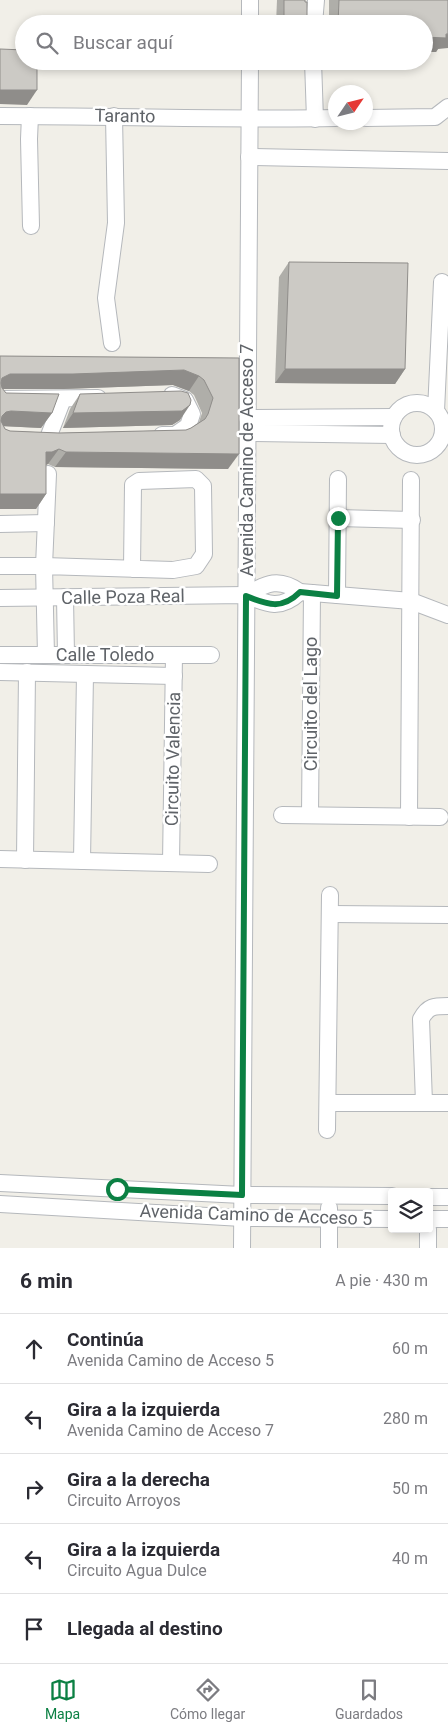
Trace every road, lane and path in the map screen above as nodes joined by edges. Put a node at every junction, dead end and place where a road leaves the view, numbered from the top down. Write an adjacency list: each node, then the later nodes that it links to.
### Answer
1 (250, 0): 3 (street)
2 (316, 0): 4 (street)
3 (250, 15)
4 (315, 15)
5 (250, 70): 13 (street, Avenida Camino de Acceso 7)
6 (313, 70): 14 (street)
7 (448, 108): 12 (street)
8 (0, 116): 9 (street, Taranto)
9 (30, 116): 10 (street, Taranto); 17 (street)
10 (114, 116): 13 (street, Taranto); 19 (street)
11 (328, 118): 14 (street, Taranto)
12 (373, 118)
13 (249, 119): 14 (street, Taranto); 15 (street, Avenida Camino de Acceso 7)
14 (315, 119)
15 (249, 157): 16 (street); 26 (street, Avenida Camino de Acceso 7)
16 (448, 161)
17 (31, 226)
18 (442, 282): 24 (street)
19 (112, 343)
20 (153, 396): 28 (street)
21 (113, 397): 23 (street)
22 (0, 399): 23 (street)
23 (63, 399): 32 (street)
24 (436, 411): 25 (street); 29 (street)
25 (394, 417): 27 (street); 29 (street)
26 (247, 426): 27 (street); 44 (street, Avenida Camino de Acceso 7)
27 (313, 426): 29 (street)
28 (146, 435)
29 (392, 435)
30 (29, 437): 32 (street)
31 (68, 437): 32 (street)
32 (48, 438)
33 (48, 474): 38 (street)
34 (338, 478): 36 (street)
35 (411, 480): 37 (street)
36 (338, 518): 37 (street); 45 (street)
37 (412, 520): 49 (street)
38 (46, 523): 39 (street); 41 (street)
39 (0, 524)
40 (0, 566): 41 (street)
41 (44, 566): 42 (street); 47 (street)
42 (132, 568): 42 (street)
43 (306, 593): 44 (street); 45 (street); 61 (street, Circuito del Lago)
44 (246, 596): 48 (street, Calle Poza Real); 80 (street, Avenida Camino de Acceso 7)
45 (337, 596): 49 (street)
46 (0, 598): 47 (street, Calle Poza Real)
47 (45, 598): 48 (street, Calle Poza Real); 52 (street)
48 (65, 598): 53 (street)
49 (411, 601): 50 (street); 62 (street)
50 (448, 616)
51 (0, 655): 52 (street, Calle Toledo)
52 (46, 655): 53 (street, Calle Toledo)
53 (66, 655): 54 (street, Calle Toledo)
54 (174, 655): 55 (street, Calle Toledo); 59 (street, Circuito Valencia)
55 (211, 655)
56 (0, 672): 57 (street, Calle Toledo)
57 (28, 672): 58 (street, Calle Toledo); 65 (street)
58 (85, 674): 59 (street, Calle Toledo); 66 (street)
59 (174, 676): 67 (street, Circuito Valencia)
60 (282, 815): 61 (street)
61 (310, 815): 62 (street)
62 (409, 817): 63 (street)
63 (440, 817)
64 (0, 860): 65 (street)
65 (25, 860): 66 (street)
66 (82, 861): 67 (street)
67 (172, 863): 68 (street)
68 (209, 864)
69 (330, 895): 70 (street)
70 (330, 914): 71 (street); 73 (street)
71 (448, 915)
72 (448, 1006): 74 (street)
73 (328, 1103): 74 (street); 76 (street)
74 (424, 1103): 75 (street)
75 (448, 1103)
76 (327, 1130)
77 (0, 1183): 78 (street, Avenida Camino de Acceso 5)
78 (28, 1185): 79 (street, Avenida Camino de Acceso 5); 86 (street)
79 (117, 1189): 80 (street, Avenida Camino de Acceso 5); 87 (street)
80 (242, 1195): 81 (street, Avenida Camino de Acceso 5); 88 (street, Avenida Camino de Acceso 7)
81 (329, 1196): 82 (street, Avenida Camino de Acceso 5); 89 (street)
82 (388, 1196)
83 (433, 1196): 84 (street)
84 (448, 1197)
85 (0, 1204): 86 (street, Avenida Camino de Acceso 5)
86 (24, 1206): 87 (street, Avenida Camino de Acceso 5)
87 (115, 1210): 88 (street, Avenida Camino de Acceso 5)
88 (242, 1218): 89 (street, Avenida Camino de Acceso 5); 94 (street, Avenida Camino de Acceso 7)
89 (329, 1218): 90 (street, Avenida Camino de Acceso 5); 95 (street)
90 (388, 1219)
91 (433, 1219): 92 (street)
92 (448, 1219)
93 (428, 1233): 96 (street)
94 (242, 1248)
95 (329, 1248)
96 (428, 1248)

